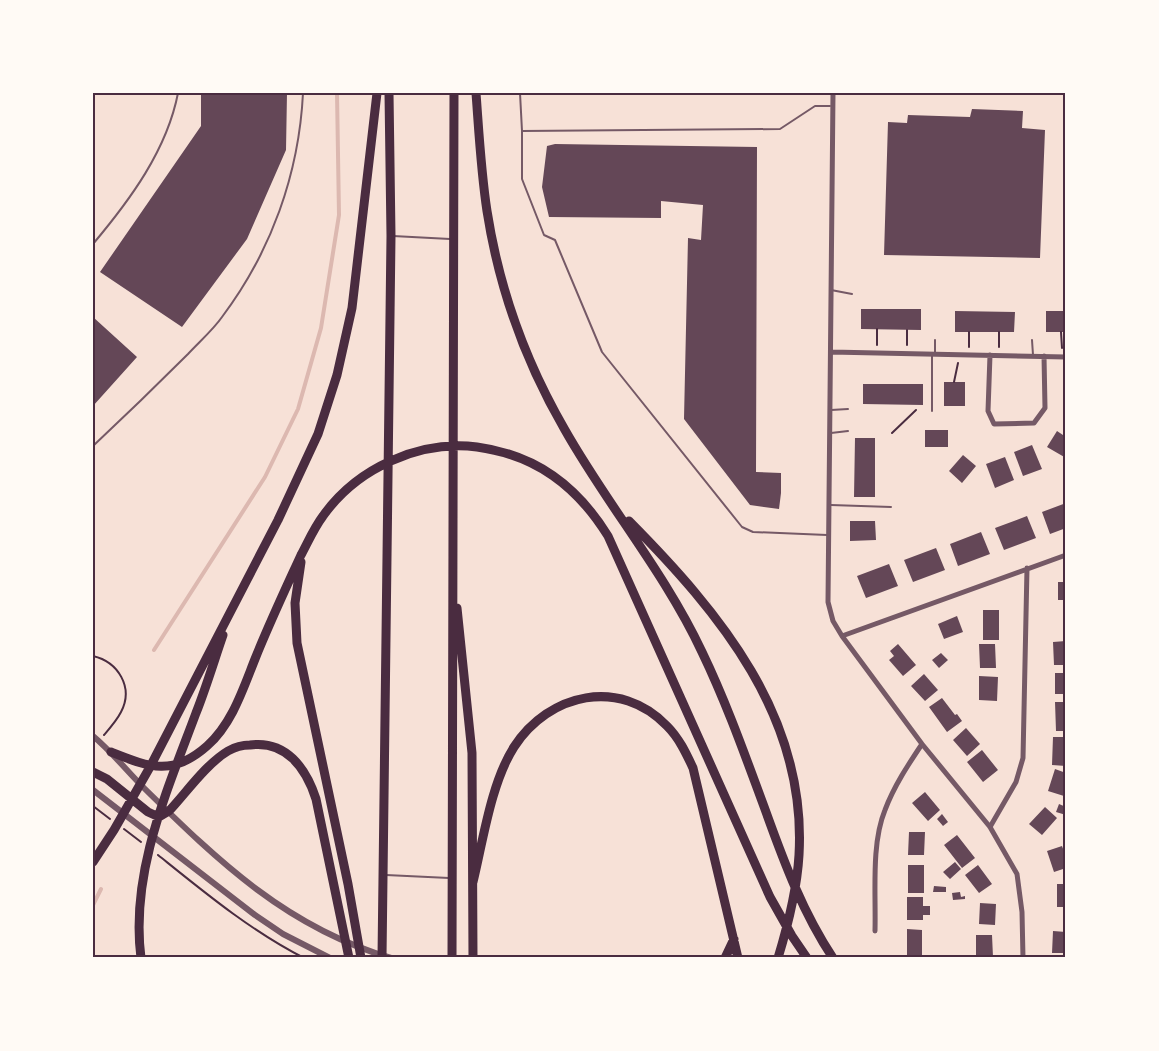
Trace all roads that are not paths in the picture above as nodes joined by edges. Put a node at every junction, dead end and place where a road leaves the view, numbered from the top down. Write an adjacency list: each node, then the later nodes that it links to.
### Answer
1 (178, 93): 13 (lane)
2 (303, 93): 29 (lane)
3 (376, 93): 38 (highway)
4 (388, 93): 11 (highway)
5 (454, 93): 12 (highway)
6 (476, 93): 30 (highway)
7 (520, 93): 10 (lane)
8 (833, 93): 9 (street)
9 (833, 106): 10 (lane); 14 (street)
10 (522, 131): 33 (lane)
11 (391, 236): 12 (lane); 48 (highway)
12 (453, 240): 36 (highway)
13 (93, 244)
14 (831, 290): 15 (lane); 18 (street)
15 (852, 294)
16 (935, 340): 19 (lane)
17 (1032, 340): 21 (lane)
18 (831, 352): 19 (street); 25 (street)
19 (934, 354): 20 (street); 26 (lane)
20 (990, 355): 21 (street); 22 (street)
21 (1033, 356): 22 (street)
22 (1044, 356): 23 (street)
23 (1064, 357)
24 (848, 409): 25 (lane)
25 (831, 410): 28 (street)
26 (932, 411)
27 (848, 431): 28 (lane)
28 (831, 433): 31 (street)
29 (93, 446)
30 (610, 501): 53 (highway); 65 (highway)
31 (830, 505): 32 (lane); 33 (street)
32 (891, 507)
33 (829, 535): 39 (street)
34 (302, 553): 42 (highway); 57 (highway); 64 (highway)
35 (1066, 555): 37 (street)
36 (452, 560): 49 (highway); 50 (highway)
37 (1027, 568): 39 (street); 46 (street)
38 (234, 604): 47 (highway); 54 (highway)
39 (842, 636): 41 (street)
40 (93, 736): 42 (street)
41 (922, 744): 46 (street); 51 (street)
42 (111, 752): 45 (street)
43 (93, 772): 45 (highway)
44 (93, 790): 55 (street)
45 (169, 811): 56 (highway); 59 (street)
46 (990, 827): 66 (street)
47 (93, 862)
48 (383, 875): 49 (lane); 58 (highway)
49 (452, 878): 60 (highway)
50 (473, 882): 52 (highway); 61 (highway)
51 (875, 931)
52 (734, 939): 62 (highway); 63 (highway)
53 (779, 957)
54 (141, 958)
55 (330, 958)
56 (349, 958)
57 (362, 958)
58 (382, 958)
59 (392, 958)
60 (452, 958)
61 (473, 958)
62 (725, 958)
63 (738, 958)
64 (807, 958)
65 (833, 958)
66 (1023, 958)

